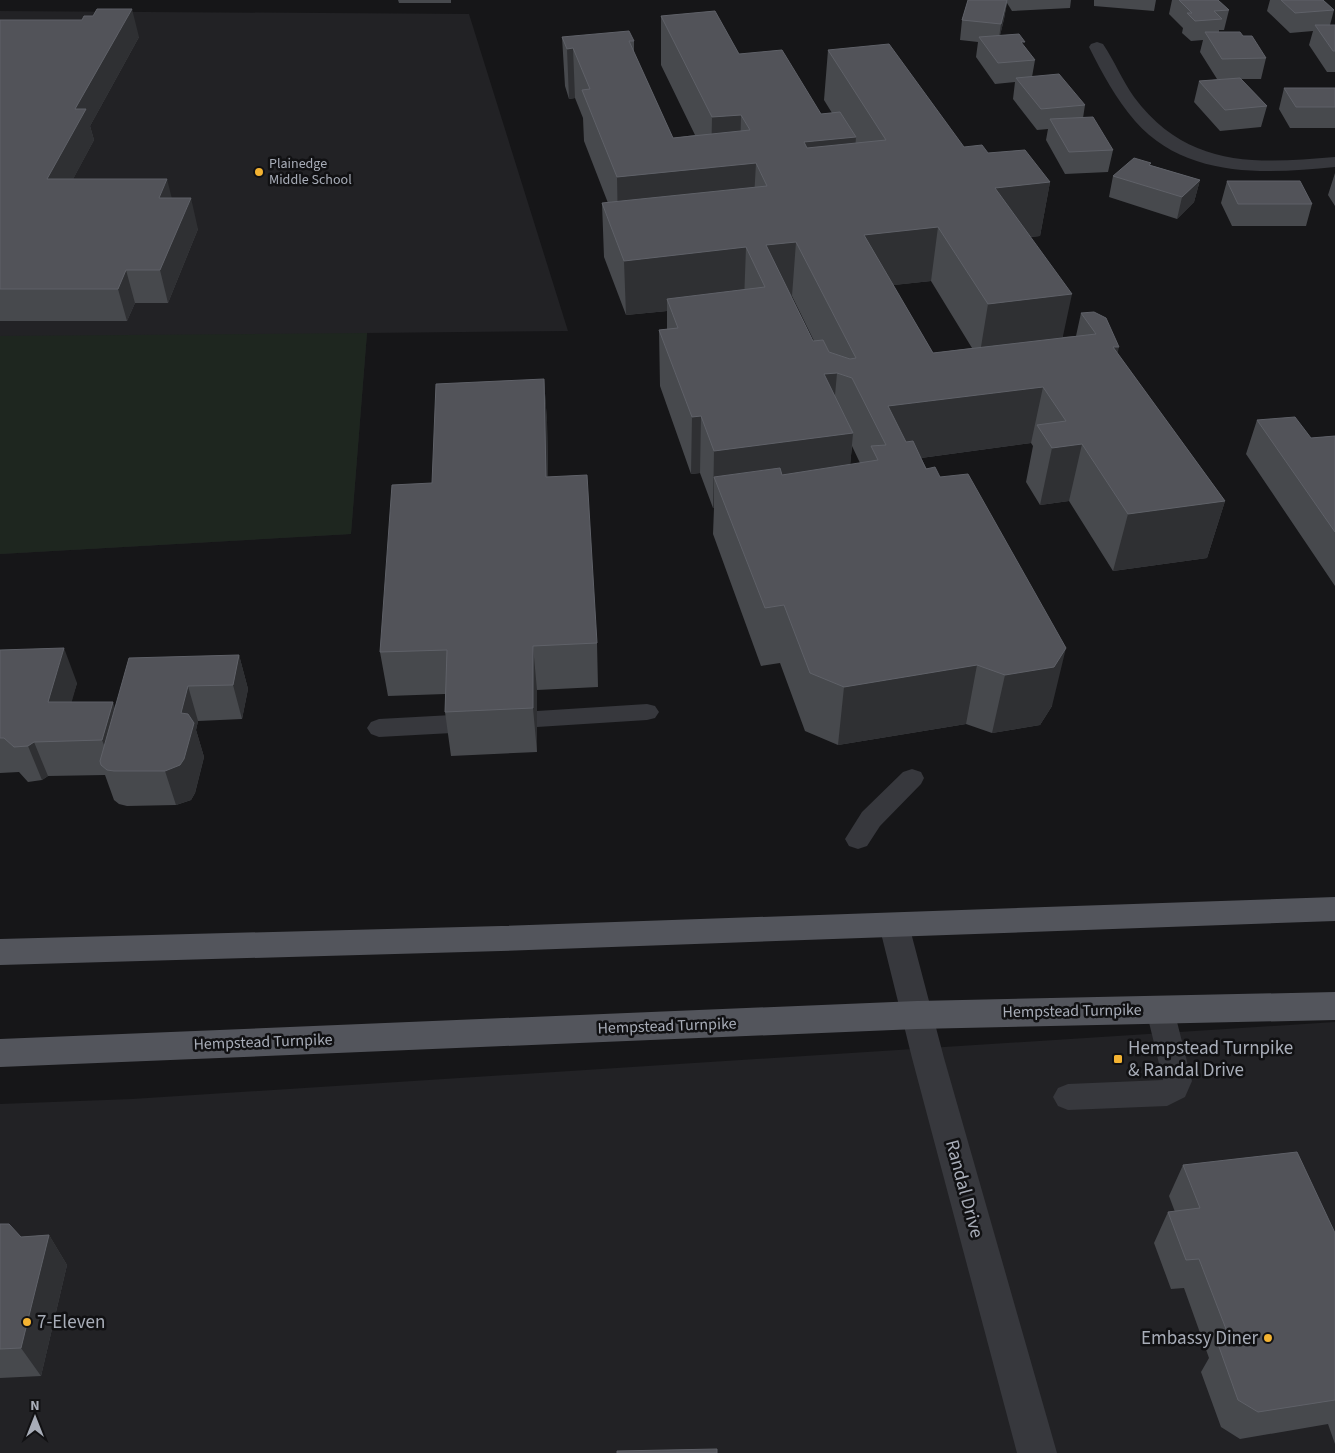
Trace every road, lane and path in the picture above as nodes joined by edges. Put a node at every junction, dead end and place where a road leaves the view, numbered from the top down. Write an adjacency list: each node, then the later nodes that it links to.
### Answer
1 (1097, 47): 2 (street)
2 (1335, 162)
3 (647, 712): 4 (lane)
4 (537, 719)
5 (452, 724): 6 (lane)
6 (379, 728)
7 (912, 778): 8 (lane)
8 (858, 839)
9 (1335, 909): 10 (main road)
10 (894, 925): 11 (main road); 14 (street, Randal Drive)
11 (0, 952)
12 (1335, 1006): 13 (main road, Hempstead Turnpike)
13 (1160, 1010): 14 (main road, Hempstead Turnpike); 16 (lane)
14 (917, 1015): 15 (main road, Hempstead Turnpike); 17 (street, Randal Drive)
15 (0, 1053)
16 (1068, 1097)
17 (1037, 1453)

